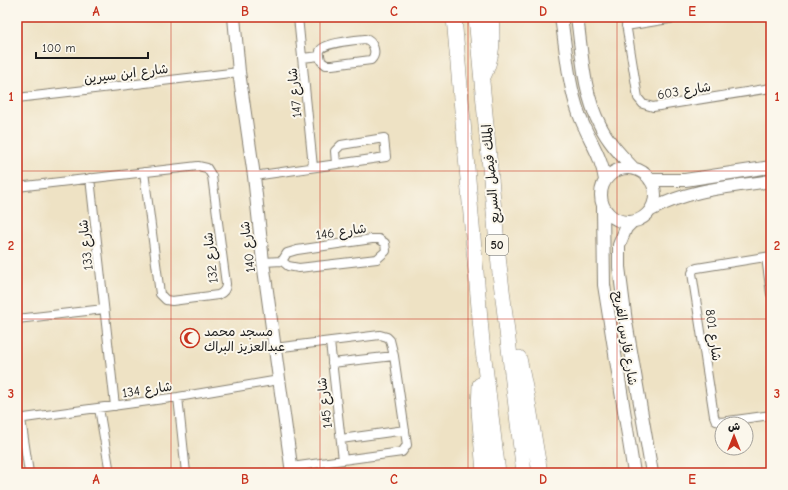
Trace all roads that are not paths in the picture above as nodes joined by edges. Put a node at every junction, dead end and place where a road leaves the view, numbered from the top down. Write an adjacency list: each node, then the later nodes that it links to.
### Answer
1 (234, 17): 13 (street, شارع 140)
2 (298, 17): 12 (street, شارع 147)
3 (476, 17): 14 (highway, الملك فيصل السريع / 50)
4 (491, 17): 14 (highway)
5 (561, 17): 24 (street)
6 (576, 17): 20 (street)
7 (625, 17): 10 (street, شارع 603)
8 (681, 17): 10 (street)
9 (453, 21): 39 (highway, الملك فيصل السريع / 50)
10 (626, 26): 15 (street, شارع 603)
11 (320, 56): 11 (street); 12 (street)
12 (302, 58): 19 (street, شارع 147)
13 (239, 72): 16 (street, شارع ابن سيرين); 22 (street, شارع 140)
14 (482, 80): 34 (highway, الملك فيصل السريع / 50)
15 (771, 88)
16 (17, 98)
17 (336, 164): 17 (street); 19 (street)
18 (771, 166): 25 (street)
19 (313, 167): 22 (street)
20 (634, 169): 24 (street); 25 (street)
21 (144, 172): 21 (street, شارع 132); 23 (street, شارع 132)
22 (254, 176): 33 (street, شارع 140)
23 (90, 178): 27 (street, شارع 132); 36 (street, شارع 133)
24 (605, 180): 28 (street)
25 (650, 180): 29 (street)
26 (771, 181): 29 (street)
27 (17, 187)
28 (603, 207): 30 (street); 60 (street, شارع فارس الفريح)
29 (651, 210): 30 (street)
30 (631, 223): 61 (street, شارع فارس الفريح)
31 (768, 257): 35 (street, شارع 801); 47 (street, شارع 801)
32 (282, 261): 32 (street, شارع 146); 33 (street, شارع 146)
33 (263, 262): 40 (street, شارع 140)
34 (499, 265): 58 (highway, الملك فيصل السريع / 50); 59 (highway)
35 (771, 294)
36 (104, 309): 37 (street); 45 (street, شارع 133)
37 (17, 319)
38 (330, 342): 40 (street); 41 (street); 42 (street, شارع 145)
39 (482, 342): 56 (highway); 57 (highway, الملك فيصل السريع / 50)
40 (274, 348): 43 (street, شارع 140)
41 (394, 356): 42 (street, شارع 145); 49 (street)
42 (332, 363): 50 (street, شارع 145)
43 (279, 380): 44 (street, شارع 134); 52 (street, شارع 140)
44 (178, 397): 45 (street, شارع 134); 55 (street)
45 (114, 406): 46 (street, شارع 134)
46 (99, 408): 48 (street, شارع 134); 54 (street)
47 (771, 415)
48 (19, 419): 53 (street)
49 (405, 430): 50 (street, شارع 145); 51 (street)
50 (341, 439): 51 (street, شارع 145)
51 (343, 460): 52 (street)
52 (291, 470)
53 (29, 473)
54 (110, 473)
55 (186, 473)
56 (484, 473)
57 (498, 473)
58 (524, 473)
59 (540, 473)
60 (634, 473)
61 (652, 473)

